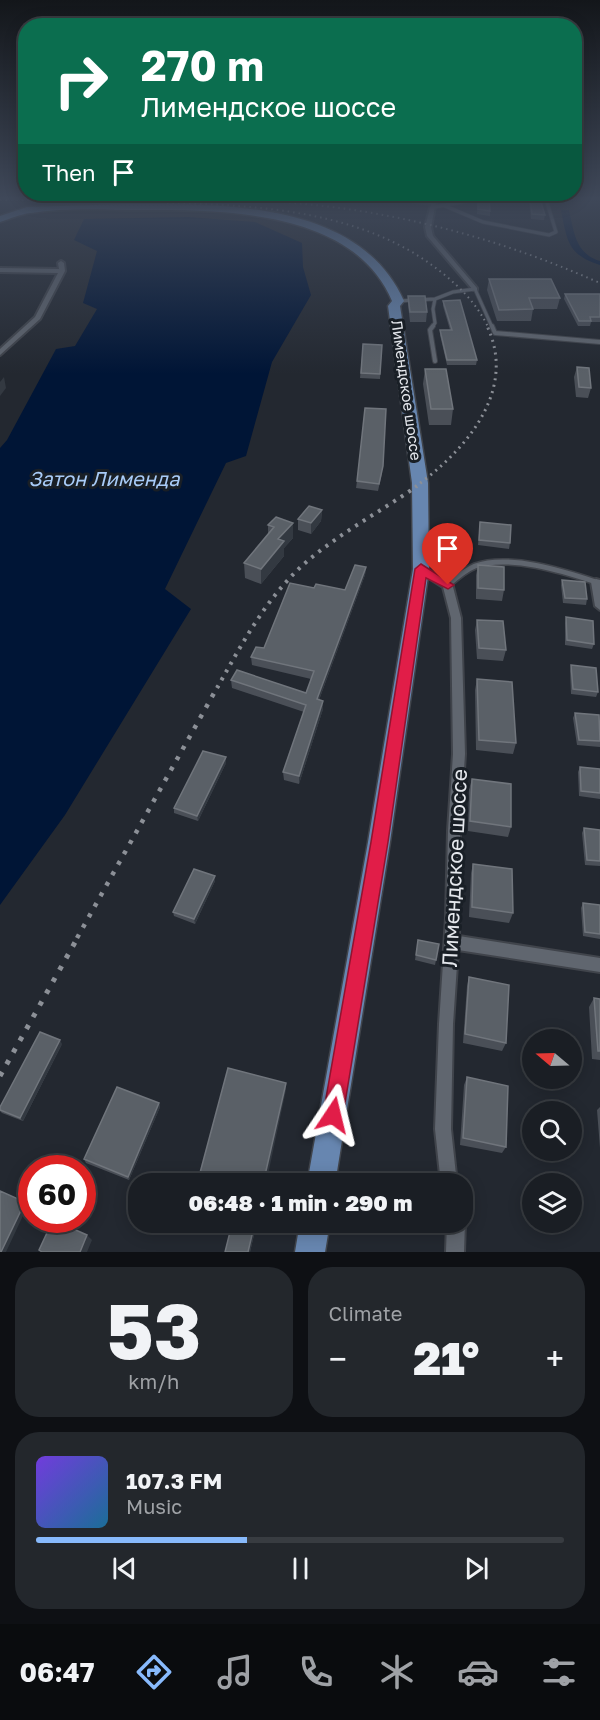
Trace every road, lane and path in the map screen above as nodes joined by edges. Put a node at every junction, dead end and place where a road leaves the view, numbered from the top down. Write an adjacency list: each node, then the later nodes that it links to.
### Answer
1 (365, 257): 5 (main road)
2 (447, 257): 4 (street)
3 (0, 270): 8 (street)
4 (475, 289): 6 (lane); 7 (lane)
5 (395, 294): 6 (lane); 10 (main road, Лимендское шоссе)
6 (435, 299): 9 (lane)
7 (600, 342)
8 (0, 353)
9 (435, 361)
10 (421, 569): 12 (street); 16 (main road, Лимендское шоссе)
11 (596, 582): 12 (lane); 13 (street)
12 (448, 585): 14 (street, Лимендское шоссе)
13 (600, 606)
14 (452, 942): 15 (street); 17 (street, Лимендское шоссе)
15 (600, 965)
16 (323, 1173)
17 (448, 1173)
18 (313, 1233): 20 (main road)
19 (456, 1233): 21 (street)
20 (310, 1252)
21 (455, 1252)

